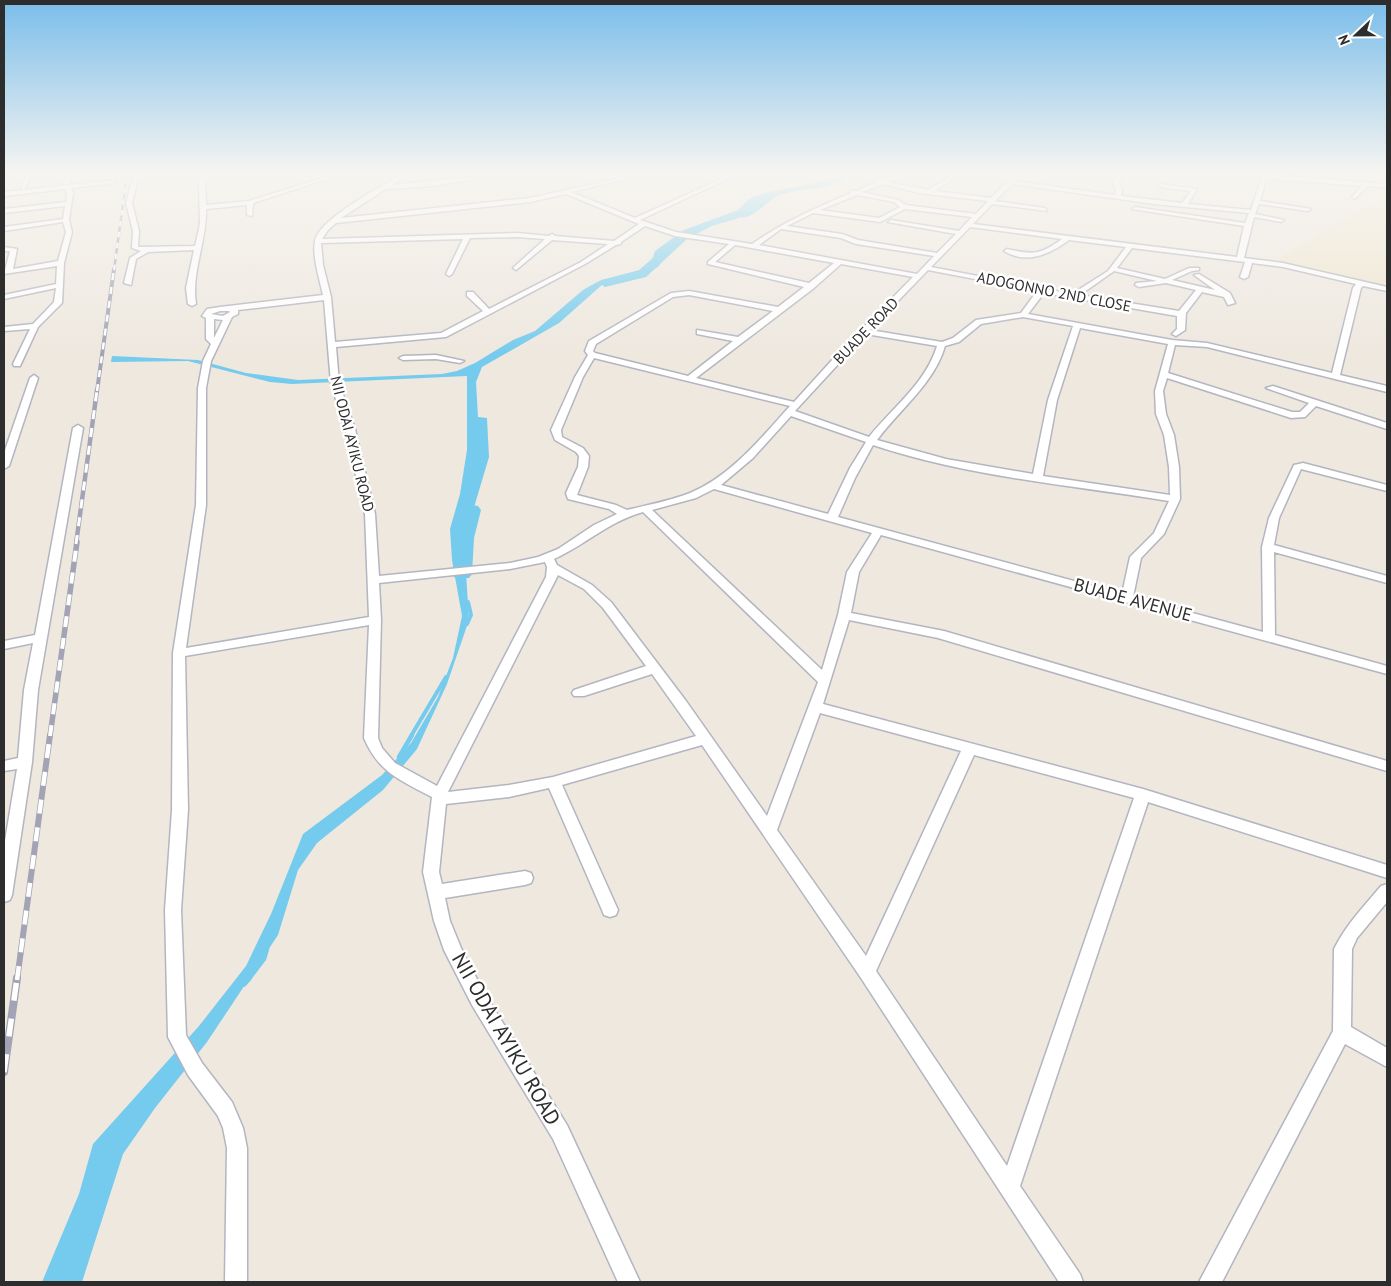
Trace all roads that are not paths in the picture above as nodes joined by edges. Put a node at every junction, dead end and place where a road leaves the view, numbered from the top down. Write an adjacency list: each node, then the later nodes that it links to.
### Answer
1 (68, 234): 29 (street)
2 (136, 234): 22 (street)
3 (201, 234): 20 (street)
4 (323, 234): 15 (street)
5 (631, 234): 16 (street)
6 (675, 234): 17 (street)
7 (770, 234): 19 (street)
8 (828, 234): 24 (street)
9 (960, 234): 24 (street, BUADE ROAD)
10 (1045, 234): 14 (street)
11 (1245, 234): 26 (street)
12 (468, 235): 13 (street); 15 (street); 35 (street)
13 (552, 236): 16 (street); 30 (street)
14 (1068, 237): 18 (street); 23 (street)
15 (318, 241): 51 (street, NII ODAI AYIKU ROAD)
16 (619, 243): 56 (street)
17 (734, 243): 19 (street); 43 (street)
18 (1130, 245): 25 (street); 32 (street)
19 (753, 246): 28 (street)
20 (198, 248): 22 (street); 53 (street)
21 (4, 249): 33 (street)
22 (147, 250): 40 (street)
23 (1007, 251)
24 (940, 255): 31 (street, BUADE ROAD)
25 (1230, 258): 26 (street); 34 (street)
26 (1240, 259): 27 (street)
27 (1249, 260): 37 (street); 39 (street)
28 (839, 262): 36 (street); 43 (street)
29 (61, 263): 33 (street); 41 (street)
30 (516, 268)
31 (927, 268): 36 (street, BUADE ROAD); 46 (street, ADOGONNO 2ND CLOSE)
32 (1113, 269): 38 (street); 49 (street)
33 (6, 272)
34 (1197, 272): 38 (street); 44 (street); 48 (street)
35 (449, 274)
36 (919, 276): 65 (street, BUADE ROAD)
37 (1244, 277)
38 (1169, 281): 42 (street); 44 (street)
39 (1362, 282): 45 (street); 77 (street)
40 (128, 283)
41 (60, 285): 50 (street); 62 (street)
42 (1139, 285)
43 (811, 286): 55 (street)
44 (1199, 287): 48 (street); 58 (street)
45 (1387, 289)
46 (1043, 290): 49 (street, ADOGONNO 2ND CLOSE); 59 (street)
47 (470, 294): 56 (street)
48 (1227, 295): 52 (street)
49 (1074, 296): 58 (street, ADOGONNO 2ND CLOSE)
50 (4, 297)
51 (327, 297): 57 (street); 70 (street, NII ODAI AYIKU ROAD)
52 (1231, 303)
53 (192, 304): 54 (street); 60 (street)
54 (220, 309): 57 (street); 60 (street)
55 (780, 310): 67 (street); 72 (street)
56 (488, 312): 71 (street)
57 (231, 313): 60 (street); 68 (street)
58 (1182, 314): 66 (street)
59 (1023, 315): 61 (street); 69 (street)
60 (208, 317): 68 (street)
61 (1077, 325): 66 (street); 88 (street)
62 (35, 326): 63 (street); 75 (street)
63 (4, 329)
64 (700, 332): 67 (street)
65 (865, 332): 69 (street); 83 (street, BUADE ROAD)
66 (1174, 338): 76 (street); 77 (street)
67 (738, 339): 79 (street)
68 (214, 343): 106 (street)
69 (941, 344): 86 (street)
70 (333, 345): 71 (street); 98 (street, NII ODAI AYIKU ROAD)
71 (437, 346): 73 (street); 74 (street)
72 (592, 355): 79 (street); 93 (street)
73 (403, 358)
74 (460, 361)
75 (17, 364)
76 (1164, 374): 82 (street); 91 (street)
77 (1336, 376): 81 (street)
78 (34, 378): 87 (street)
79 (690, 379): 83 (street)
80 (1270, 388): 82 (street)
81 (1387, 389)
82 (1315, 402): 84 (street)
83 (791, 409): 86 (street); 89 (street, BUADE ROAD)
84 (1387, 426)
85 (78, 428): 104 (street)
86 (871, 441): 88 (street); 94 (street)
87 (5, 461)
88 (1037, 478): 91 (street)
89 (713, 486): 92 (street, BUADE ROAD); 94 (street, BUADE AVENUE)
90 (1387, 488): 96 (street)
91 (1175, 499): 100 (street)
92 (645, 509): 93 (street, BUADE ROAD); 109 (street)
93 (625, 514): 97 (street, BUADE ROAD)
94 (832, 518): 95 (street, BUADE AVENUE)
95 (878, 532): 100 (street, BUADE AVENUE); 101 (street)
96 (1268, 547): 99 (street); 103 (street)
97 (551, 562): 98 (street); 107 (street); 119 (street)
98 (374, 580): 102 (street, NII ODAI AYIKU ROAD)
99 (1387, 580)
100 (1127, 599): 103 (street, BUADE AVENUE)
101 (844, 615): 109 (street); 116 (street)
102 (375, 620): 106 (street); 119 (street, NII ODAI AYIKU ROAD)
103 (1269, 637): 108 (street, BUADE AVENUE)
104 (41, 638): 105 (street); 114 (street)
105 (4, 646)
106 (180, 653): 131 (street)
107 (655, 668): 110 (street); 112 (street)
108 (1387, 670)
109 (825, 680): 111 (street)
110 (579, 693)
111 (816, 708): 113 (street); 120 (street)
112 (705, 739): 117 (street); 120 (street)
113 (969, 750): 118 (street); 127 (street)
114 (25, 762): 115 (street); 123 (street)
115 (4, 766)
116 (1387, 766)
117 (553, 782): 119 (street); 126 (street)
118 (1143, 795): 121 (street); 130 (street)
119 (439, 797): 124 (street, NII ODAI AYIKU ROAD)
120 (768, 832): 127 (street)
121 (1387, 871)
122 (525, 878): 124 (street)
123 (4, 888)
124 (435, 892): 132 (street, NII ODAI AYIKU ROAD)
125 (1387, 892): 128 (street)
126 (610, 910)
127 (867, 972): 130 (street)
128 (1342, 1032): 129 (street); 134 (street)
129 (1387, 1058)
130 (1010, 1186): 133 (street)
131 (236, 1282)
132 (629, 1282)
133 (1072, 1282)
134 (1210, 1282)

